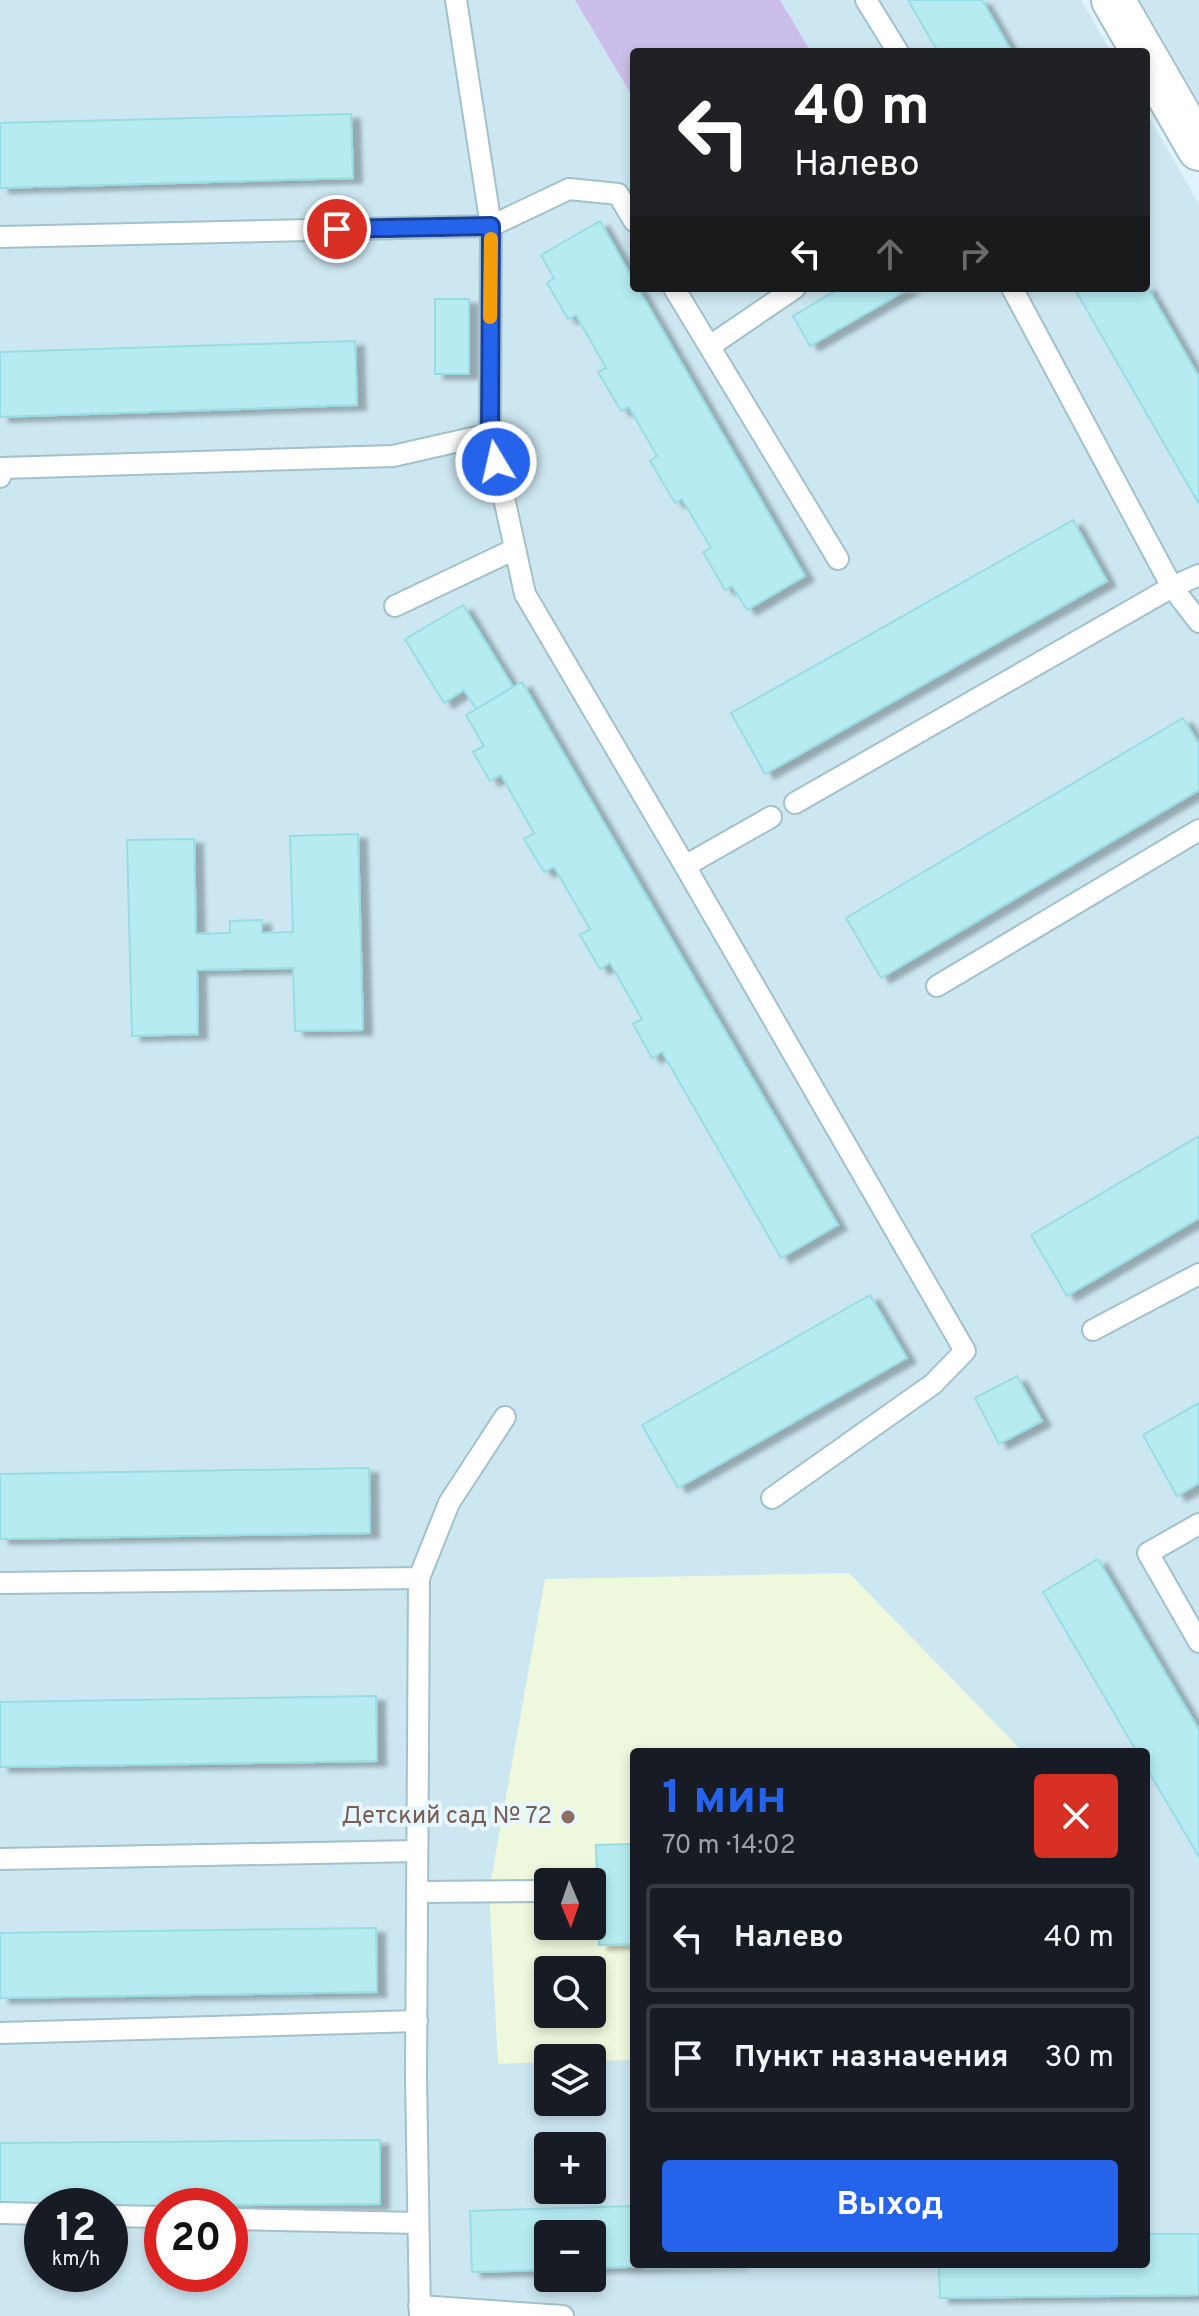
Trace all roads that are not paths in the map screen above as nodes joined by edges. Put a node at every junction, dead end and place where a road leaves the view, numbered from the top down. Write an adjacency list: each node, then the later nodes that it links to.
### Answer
1 (456, 0): 9 (lane)
2 (866, 0): 4 (lane)
3 (1113, 0): 5 (street)
4 (896, 48)
5 (1141, 48)
6 (1150, 63): 7 (street)
7 (1197, 139)
8 (630, 214): 9 (lane)
9 (491, 226): 10 (lane); 15 (lane)
10 (0, 237)
11 (676, 292): 14 (lane)
12 (789, 292): 14 (lane)
13 (1014, 292): 20 (lane)
14 (710, 346): 18 (lane)
15 (490, 434): 16 (lane); 17 (lane)
16 (1, 471)
17 (515, 549): 21 (lane); 26 (lane)
18 (838, 559)
19 (1199, 575): 20 (lane)
20 (1172, 587): 22 (lane); 23 (lane)
21 (395, 606)
22 (1199, 622)
23 (795, 803)
24 (771, 817): 26 (lane)
25 (1199, 830): 27 (lane)
26 (685, 866): 31 (lane)
27 (937, 986)
28 (1199, 1274): 29 (lane)
29 (1093, 1330)
30 (505, 1417): 33 (lane)
31 (772, 1498)
32 (1199, 1524): 35 (lane)
33 (419, 1578): 34 (lane); 36 (lane)
34 (0, 1583)
35 (1199, 1642)
36 (417, 1851): 37 (lane); 39 (lane)
37 (0, 1859)
38 (534, 1891): 39 (lane)
39 (417, 1892): 40 (lane)
40 (417, 2021): 41 (lane); 45 (lane)
41 (0, 2033)
42 (0, 2213): 43 (lane)
43 (24, 2214)
44 (248, 2219): 45 (lane)
45 (418, 2223): 46 (lane)
46 (420, 2311): 47 (lane)
47 (563, 2316)

